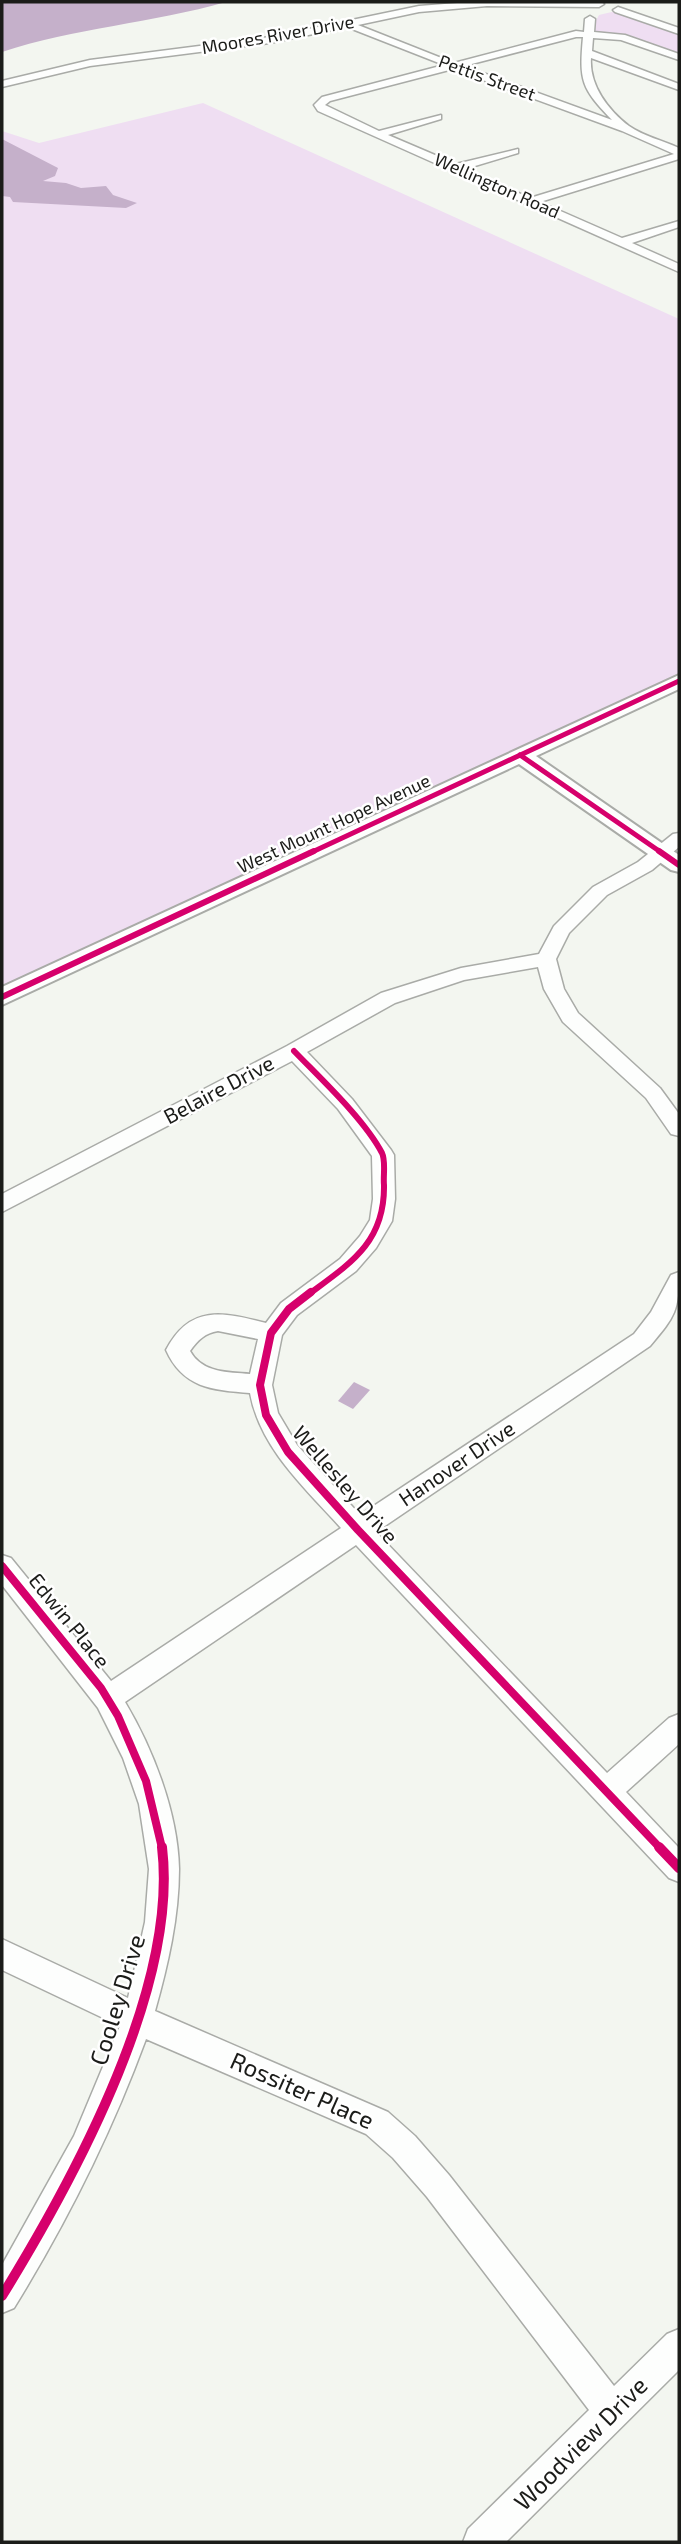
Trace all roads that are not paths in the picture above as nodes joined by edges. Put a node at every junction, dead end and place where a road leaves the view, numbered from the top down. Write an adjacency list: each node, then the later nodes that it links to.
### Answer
1 (630, 2): 3 (street)
2 (601, 7): 3 (street, Moores River Drive); 4 (street, Moores River Drive); 6 (street)
3 (618, 7): 5 (street)
4 (348, 24): 9 (street, Pettis Street); 10 (street, Moores River Drive)
5 (679, 32)
6 (587, 34): 7 (street); 8 (street); 9 (street)
7 (587, 53): 11 (street); 13 (street)
8 (679, 57)
9 (453, 66): 13 (street, Pettis Street); 14 (street, Wellington Road)
10 (2, 84)
11 (679, 87)
12 (437, 117): 14 (street)
13 (626, 129): 16 (street, Pettis Street)
14 (379, 134): 17 (street, Wellington Road)
15 (514, 150): 17 (street)
16 (679, 154): 18 (street)
17 (455, 168): 18 (street, Wellington Road)
18 (531, 201): 20 (street, Wellington Road)
19 (678, 224): 20 (street)
20 (623, 242): 21 (street, Wellington Road)
21 (679, 268)
22 (679, 681): 23 (street, West Mount Hope Avenue)
23 (520, 755): 25 (street); 28 (street, West Mount Hope Avenue)
24 (679, 838): 25 (street)
25 (660, 852): 26 (street); 27 (street)
26 (679, 865)
27 (546, 959): 29 (street, Belaire Drive); 30 (street)
28 (2, 997)
29 (294, 1051): 31 (street, Belaire Drive); 33 (street, Wellesley Drive)
30 (679, 1129)
31 (2, 1204)
32 (679, 1281): 35 (street, Hanover Drive)
33 (271, 1333): 34 (street, Wellesley Drive); 34 (street)
34 (260, 1385): 35 (street, Wellesley Drive)
35 (358, 1530): 37 (street, Hanover Drive); 39 (street, Wellesley Drive)
36 (2, 1566): 37 (street, Edwin Place)
37 (108, 1698): 42 (street, Cooley Drive)
38 (679, 1727): 39 (street)
39 (607, 1790): 40 (street, Wellesley Drive)
40 (679, 1868)
41 (2, 1954): 42 (street, Rossiter Place)
42 (137, 2019): 43 (street, Cooley Drive); 45 (street, Rossiter Place)
43 (2, 2296)
44 (679, 2346): 45 (street, Woodview Drive)
45 (613, 2413): 46 (street, Woodview Drive)
46 (481, 2542)

